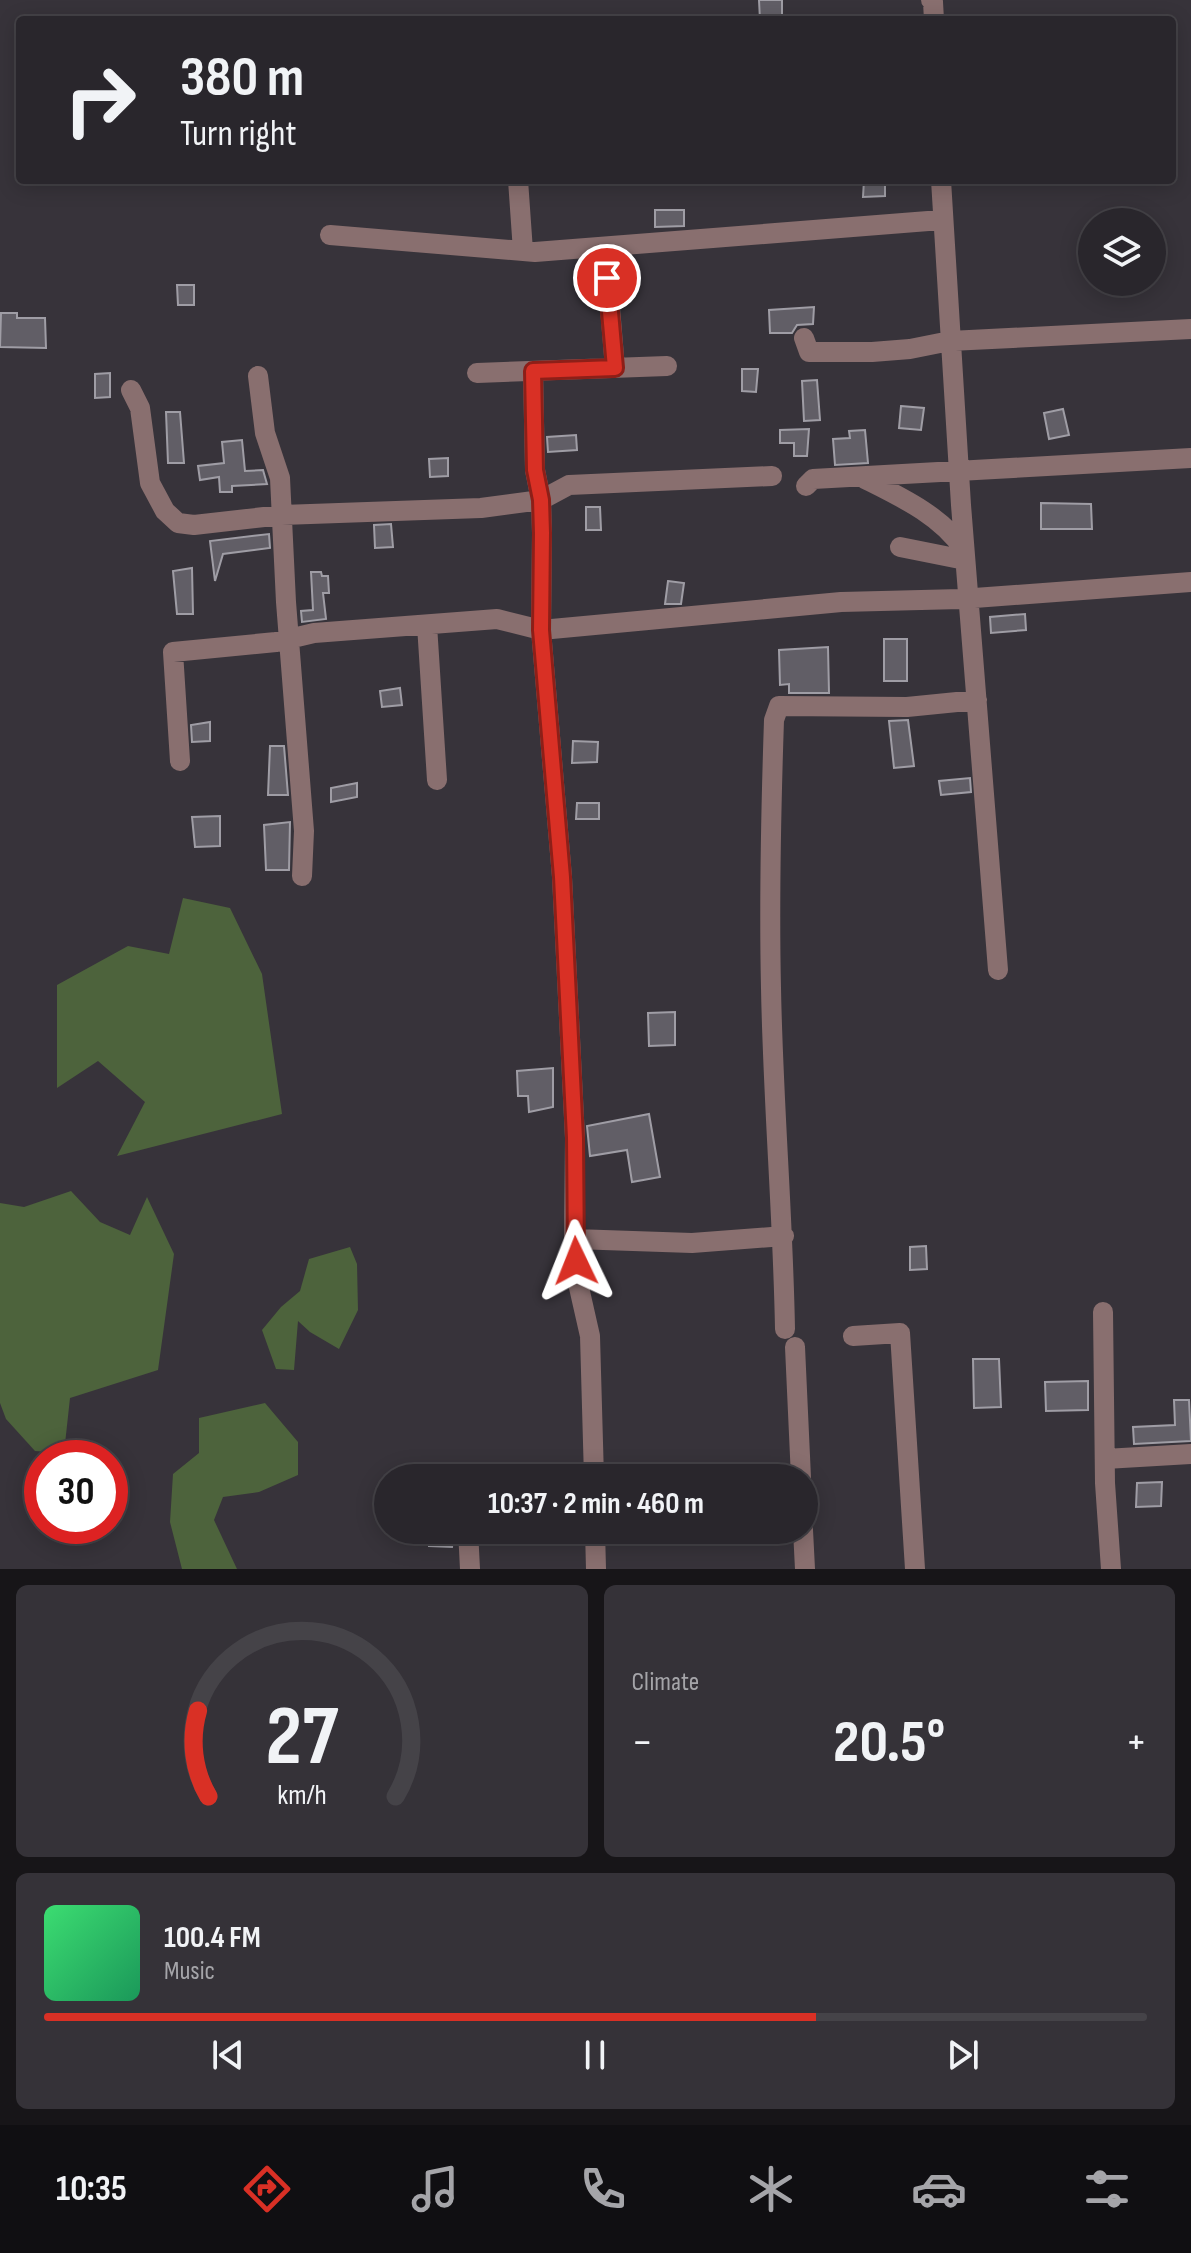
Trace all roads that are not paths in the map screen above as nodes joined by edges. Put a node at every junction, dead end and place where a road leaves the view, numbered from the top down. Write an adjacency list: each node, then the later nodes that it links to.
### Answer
1 (518, 184): 6 (street)
2 (941, 184): 3 (street)
3 (941, 220): 5 (street); 9 (street)
4 (330, 235): 6 (street)
5 (605, 248): 6 (street); 11 (street)
6 (523, 251)
7 (1191, 329): 9 (street)
8 (804, 338): 9 (street)
9 (950, 341): 17 (street)
10 (667, 366): 11 (street)
11 (615, 368): 12 (street)
12 (533, 371): 13 (street); 21 (street)
13 (477, 373)
14 (258, 376): 22 (street)
15 (131, 390): 22 (street)
16 (1191, 458): 17 (street)
17 (958, 470): 19 (street); 24 (street)
18 (772, 476): 21 (street)
19 (863, 478): 20 (street); 24 (street)
20 (806, 486)
21 (541, 500): 22 (street); 28 (street)
22 (282, 515): 29 (street)
23 (900, 547): 24 (street)
24 (965, 555): 26 (street)
25 (1191, 582): 26 (street)
26 (968, 597): 28 (street); 30 (street)
27 (427, 625): 28 (street); 29 (street); 32 (street)
28 (541, 630): 36 (street)
29 (290, 639): 31 (street); 33 (street)
30 (977, 700): 34 (street); 35 (street)
31 (180, 761)
32 (437, 780)
33 (302, 876)
34 (998, 970)
35 (784, 1236): 36 (street); 42 (street)
36 (574, 1239): 41 (street)
37 (1103, 1312): 40 (street)
38 (853, 1336): 49 (street)
39 (1191, 1454): 40 (street)
40 (1105, 1459): 50 (street)
41 (594, 1464)
42 (800, 1464)
43 (469, 1544): 46 (street)
44 (595, 1544): 47 (street)
45 (804, 1544): 48 (street)
46 (470, 1569)
47 (596, 1569)
48 (805, 1569)
49 (915, 1569)
50 (1111, 1569)

